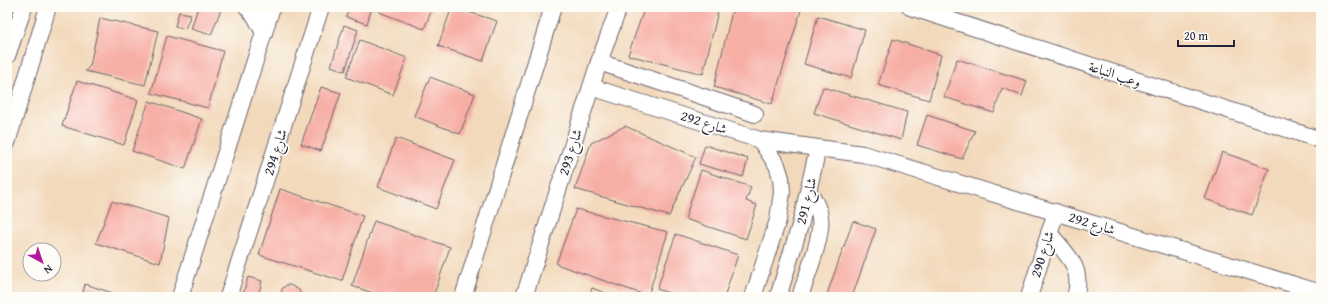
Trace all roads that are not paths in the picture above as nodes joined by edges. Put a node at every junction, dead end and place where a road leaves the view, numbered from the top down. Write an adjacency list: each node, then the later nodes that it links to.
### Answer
1 (24, 7): 10 (street)
2 (48, 7): 16 (street)
3 (247, 7): 9 (street)
4 (272, 7): 9 (street)
5 (321, 7): 23 (street, شارع 294)
6 (553, 7): 24 (street)
7 (619, 7): 11 (street, شارع 293)
8 (910, 7): 15 (street, وعب النباعة)
9 (264, 34): 22 (street)
10 (7, 56)
11 (599, 62): 12 (street, شارع 293); 13 (street, شارع 292)
12 (591, 87): 14 (street, شارع 292); 25 (street, شارع 293)
13 (755, 114)
14 (760, 140): 17 (street, شارع 292); 26 (street)
15 (1321, 140)
16 (7, 143)
17 (818, 148): 18 (street, شارع 291); 19 (street, شارع 292)
18 (808, 192): 27 (street, شارع 291); 28 (street)
19 (1056, 212): 20 (street, شارع 290); 21 (street, شارع 292)
20 (1049, 233): 29 (street, شارع 290); 30 (street)
21 (1321, 293)
22 (180, 297)
23 (228, 297)
24 (462, 297)
25 (524, 297)
26 (753, 297)
27 (778, 297)
28 (800, 297)
29 (1029, 297)
30 (1075, 297)

